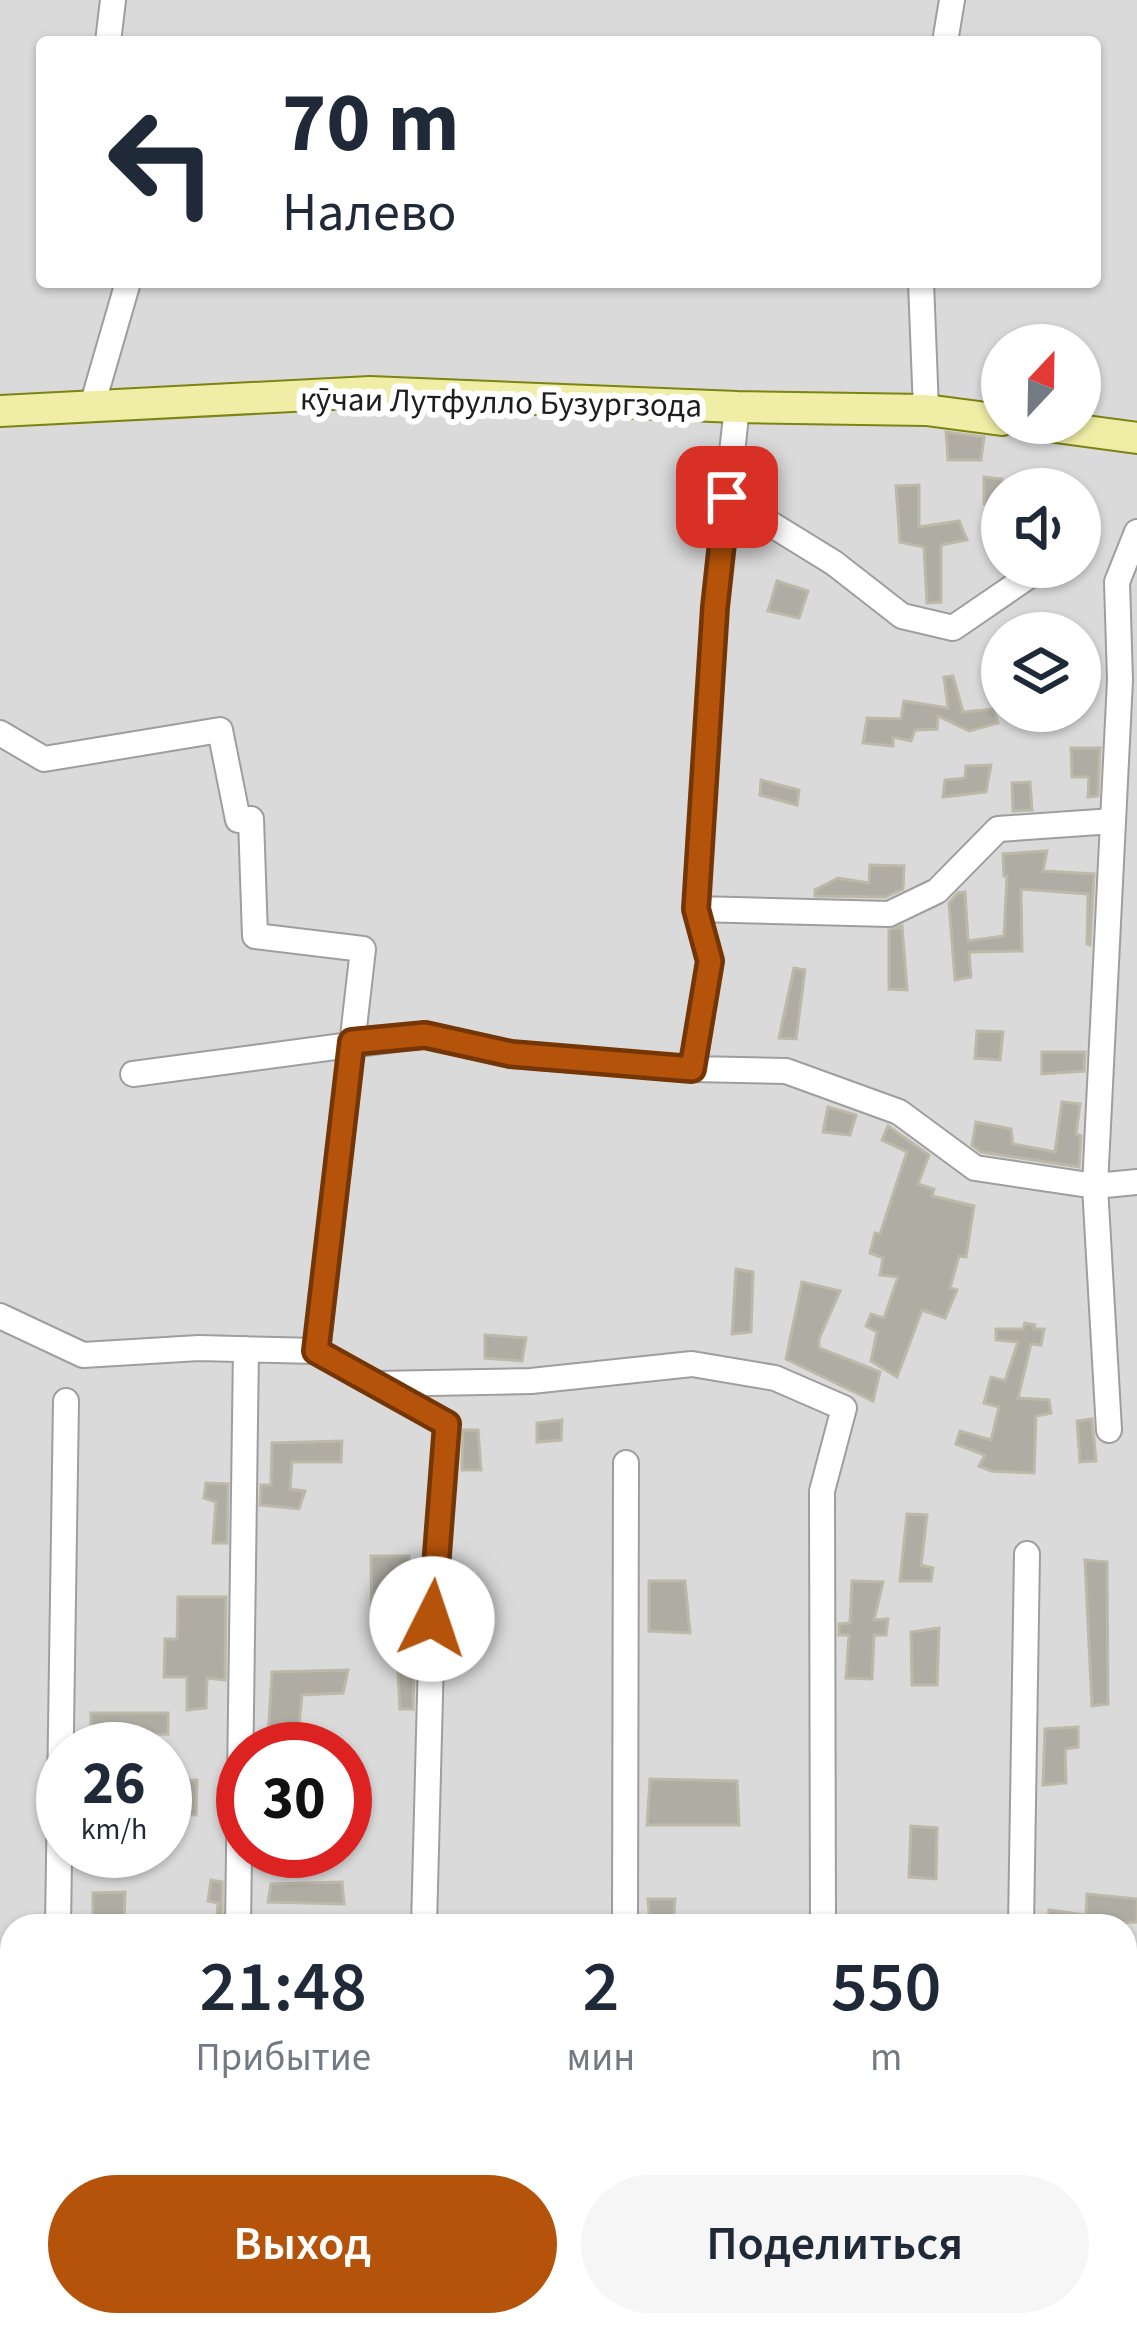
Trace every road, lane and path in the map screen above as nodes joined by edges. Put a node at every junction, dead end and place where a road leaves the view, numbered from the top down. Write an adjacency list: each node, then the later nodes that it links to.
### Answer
1 (113, 0): 3 (street)
2 (952, 0): 4 (street)
3 (109, 36)
4 (946, 36)
5 (126, 288): 7 (street)
6 (921, 288): 9 (street)
7 (92, 406): 8 (main road, кӯчаи Лутфулло Бузургзода); 10 (main road, кӯчаи Лутфулло Бузургзода)
8 (737, 407): 9 (main road, кӯчаи Лутфулло Бузургзода); 14 (street)
9 (926, 410): 11 (main road, кӯчаи Лутфулло Бузургзода)
10 (0, 411)
11 (981, 417)
12 (1101, 433): 13 (main road)
13 (1137, 438)
14 (727, 497): 16 (street); 19 (street)
15 (1137, 532): 18 (street)
16 (1011, 588)
17 (0, 733): 20 (street)
18 (1113, 820): 19 (street); 24 (street)
19 (696, 909): 21 (street)
20 (352, 1042): 21 (street); 22 (street); 27 (street)
21 (692, 1069): 24 (street)
22 (134, 1074)
23 (1137, 1182): 24 (street)
24 (1094, 1186): 30 (street)
25 (0, 1316): 26 (street)
26 (246, 1349): 27 (street); 34 (street)
27 (316, 1351): 28 (street)
28 (376, 1384): 35 (street); 37 (street)
29 (66, 1401): 33 (street)
30 (1109, 1430)
31 (626, 1463): 36 (street)
32 (1027, 1554): 38 (street)
33 (58, 1914)
34 (238, 1914)
35 (424, 1914)
36 (625, 1914)
37 (823, 1914)
38 (1022, 1914)

